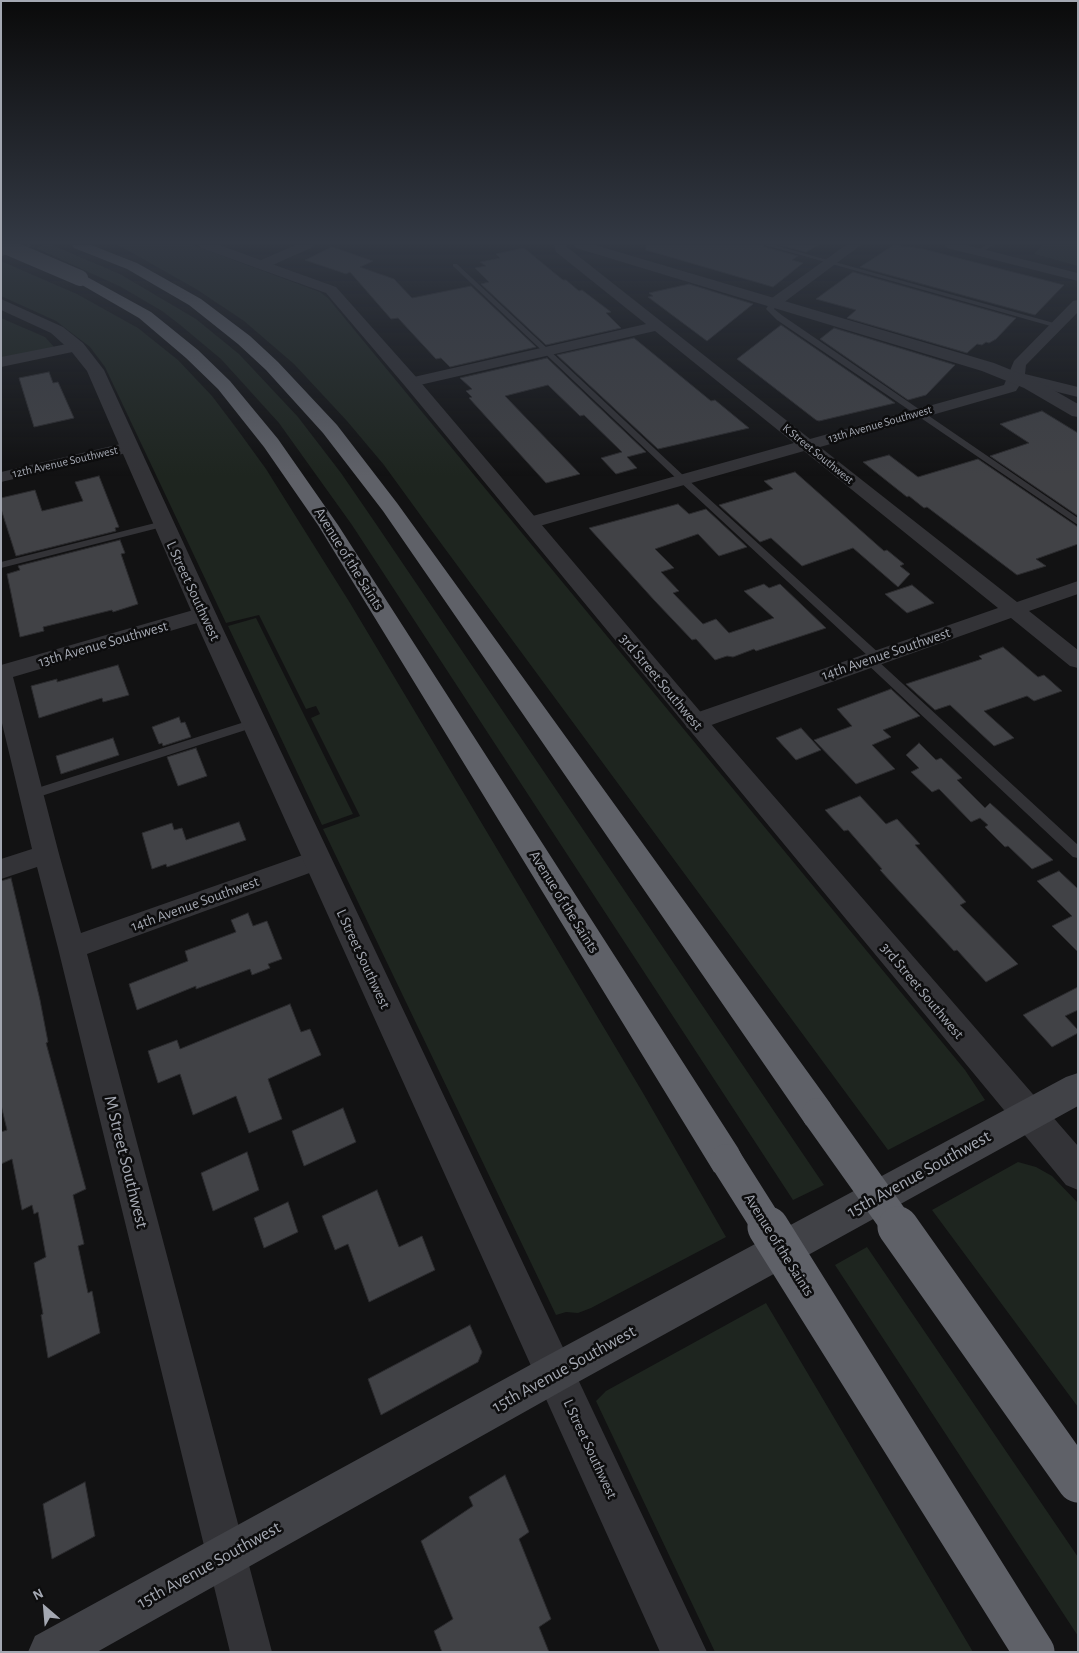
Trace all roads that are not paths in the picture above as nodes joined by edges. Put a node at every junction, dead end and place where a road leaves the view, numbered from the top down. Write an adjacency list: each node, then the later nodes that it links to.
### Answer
1 (40, 322): 13 (street, L Street Southwest)
2 (154, 322): 52 (highway, Avenue of the Saints, bridge)
3 (221, 322): 47 (highway, bridge)
4 (359, 322): 17 (street, 3rd Street Southwest)
5 (516, 322): 14 (lane)
6 (652, 322): 12 (street, K Street Southwest)
7 (786, 322): 19 (lane)
8 (838, 322): 16 (street)
9 (1047, 322): 11 (lane)
10 (1060, 322): 11 (street, 13th Avenue Southwest)
11 (1057, 325): 16 (street, 13th Avenue Southwest)
12 (657, 326): 14 (street); 21 (street, K Street Southwest)
13 (77, 347): 15 (street); 22 (street, L Street Southwest)
14 (547, 351): 17 (street); 24 (lane)
15 (1, 362)
16 (1023, 380): 18 (street); 19 (street, 13th Avenue Southwest); 20 (street)
17 (411, 382): 26 (street, 3rd Street Southwest)
18 (1078, 392)
19 (919, 412): 21 (street, 13th Avenue Southwest); 25 (lane)
20 (1078, 412)
21 (807, 445): 24 (street, 13th Avenue Southwest); 30 (street, K Street Southwest)
22 (129, 447): 23 (street, 12th Avenue Southwest); 27 (street, L Street Southwest)
23 (1, 477)
24 (682, 479): 26 (street, 13th Avenue Southwest); 32 (lane)
25 (1078, 522)
26 (529, 523): 35 (street, 3rd Street Southwest)
27 (163, 524): 28 (lane); 31 (street, L Street Southwest)
28 (1, 565)
29 (1078, 587): 30 (street, 14th Avenue Southwest)
30 (1013, 610): 32 (street, 14th Avenue Southwest); 33 (street, K Street Southwest)
31 (204, 614): 34 (street, 13th Avenue Southwest); 36 (street, L Street Southwest)
32 (874, 659): 35 (street, 14th Avenue Southwest); 38 (lane)
33 (1078, 661)
34 (1, 673): 37 (street, M Street Southwest)
35 (695, 722): 44 (street, 3rd Street Southwest)
36 (254, 723): 37 (lane); 40 (street, L Street Southwest)
37 (32, 794): 39 (street, M Street Southwest)
38 (1078, 853)
39 (46, 854): 41 (street); 42 (street, M Street Southwest)
40 (317, 860): 42 (street, 14th Avenue Southwest); 46 (street, L Street Southwest)
41 (1, 869)
42 (72, 948): 48 (street, M Street Southwest)
43 (1078, 1088): 44 (main road, 15th Avenue Southwest)
44 (1028, 1115): 45 (street, 3rd Street Southwest); 46 (main road, 15th Avenue Southwest)
45 (1078, 1173)
46 (555, 1373): 48 (main road, 15th Avenue Southwest); 51 (street, L Street Southwest)
47 (1078, 1482)
48 (226, 1556): 49 (main road, 15th Avenue Southwest); 50 (street, M Street Southwest)
49 (51, 1652)
50 (251, 1652)
51 (684, 1652)
52 (1034, 1652)

